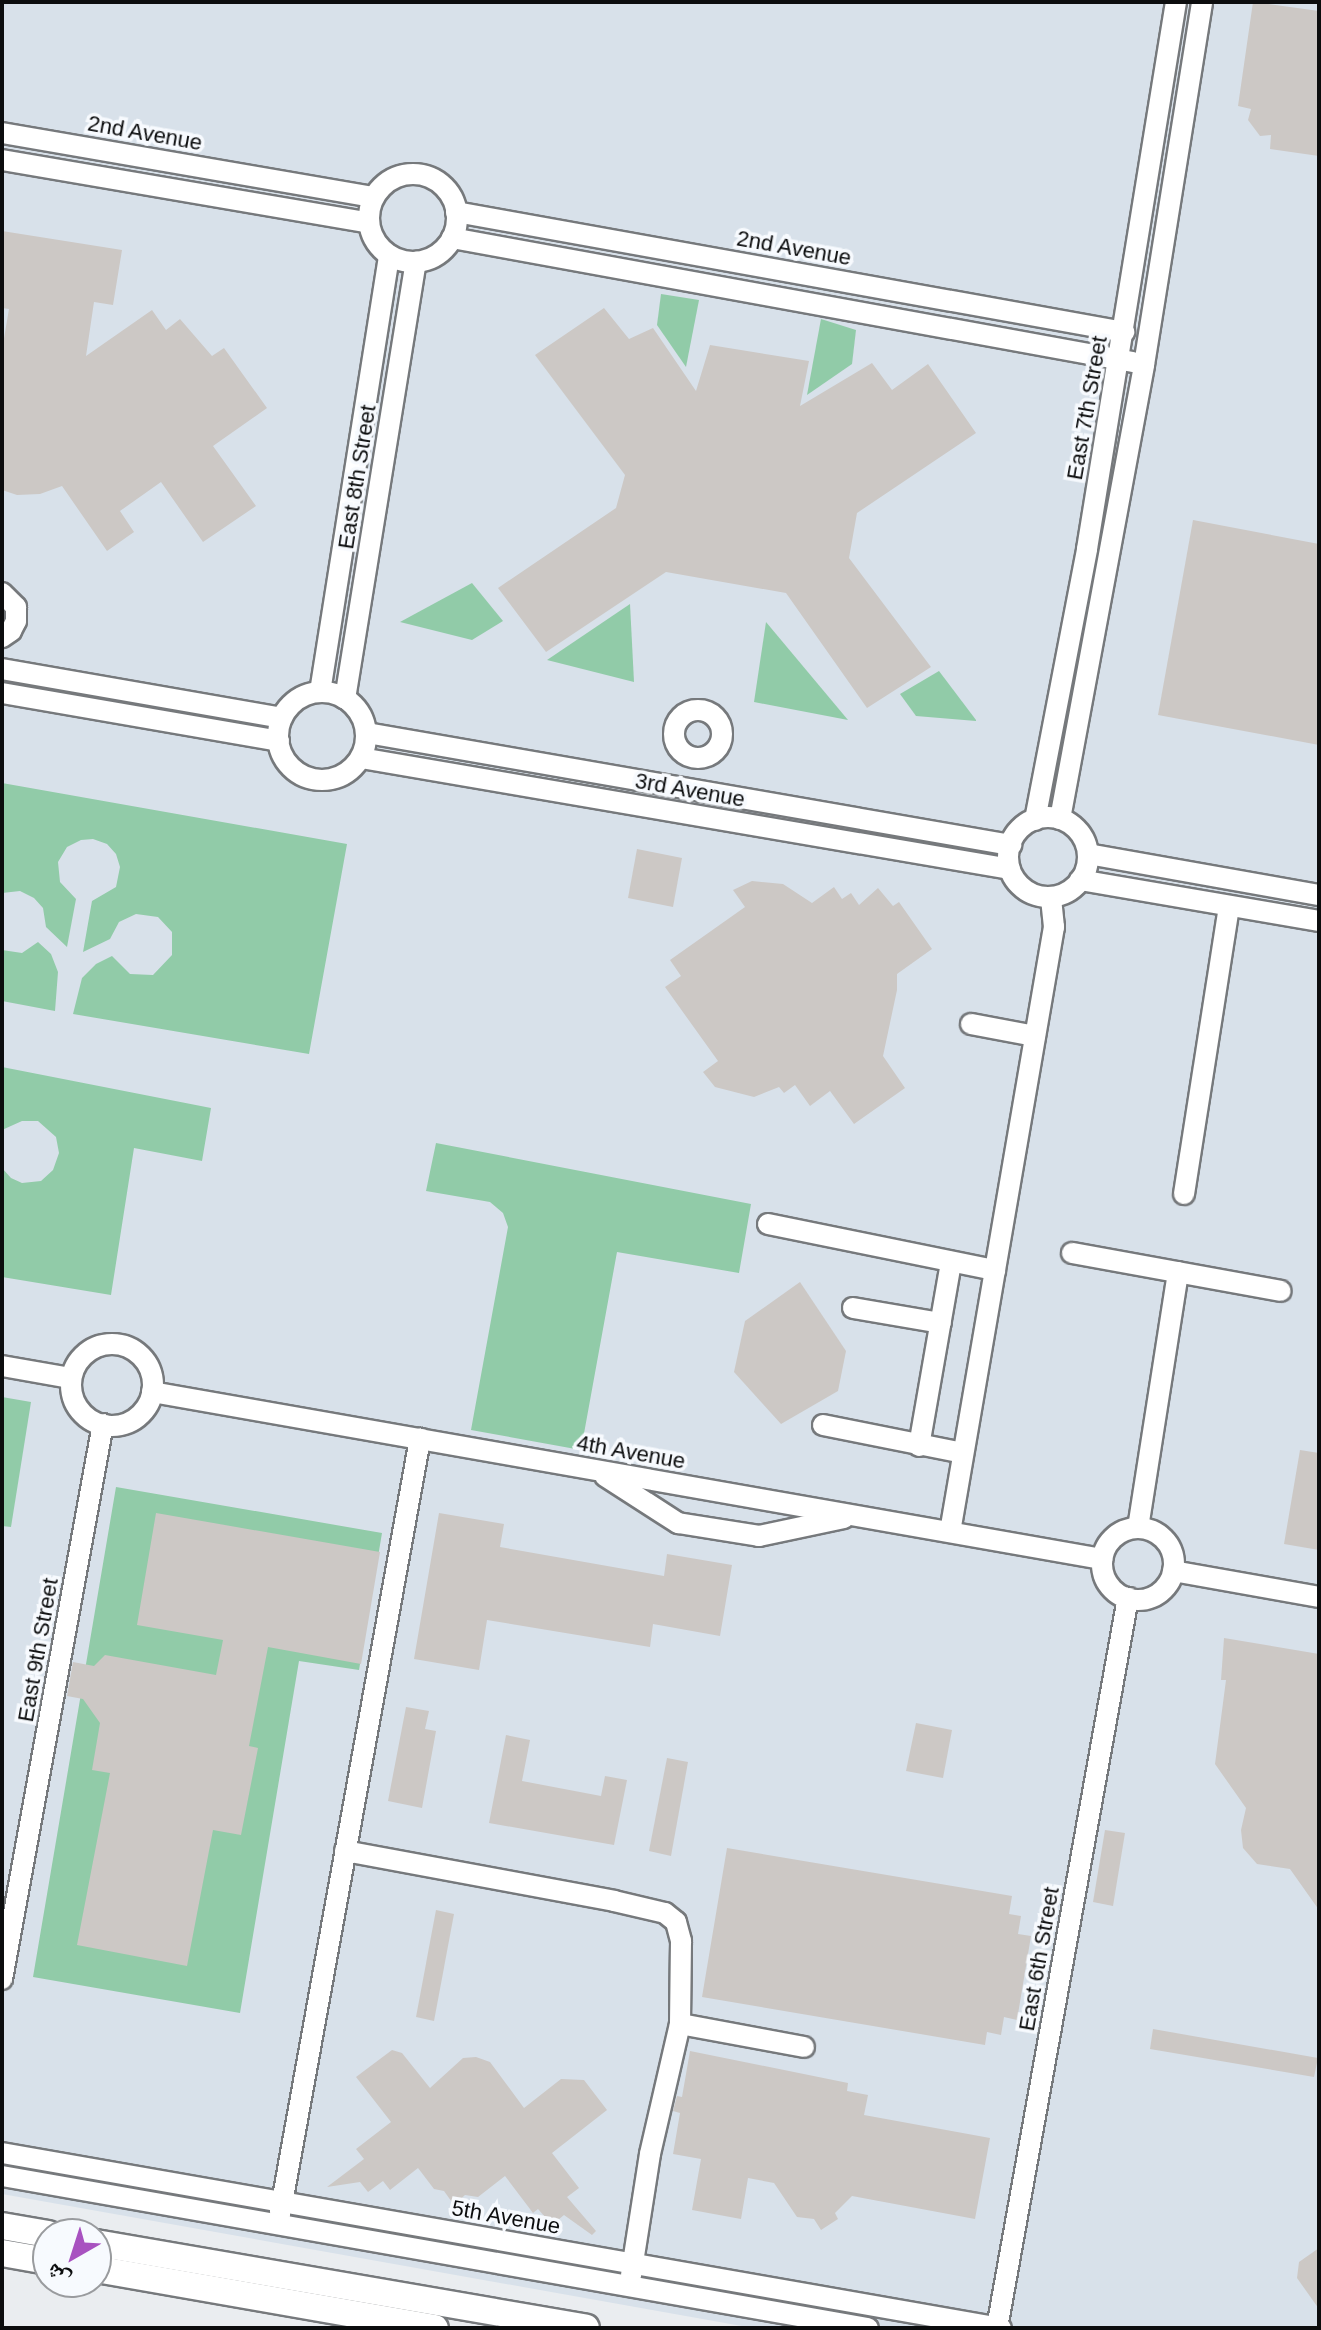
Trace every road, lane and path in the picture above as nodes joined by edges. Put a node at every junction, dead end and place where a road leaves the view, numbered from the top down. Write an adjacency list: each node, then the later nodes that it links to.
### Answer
1 (1176, 2): 7 (street, East 7th Street)
2 (1202, 2): 6 (street)
3 (2, 133): 5 (street, 2nd Avenue)
4 (2, 160): 9 (street)
5 (374, 197): 8 (street); 9 (street)
6 (1171, 204): 7 (street); 15 (street)
7 (1145, 207): 13 (street, East 7th Street)
8 (456, 212): 10 (street); 13 (street, 2nd Avenue)
9 (369, 223): 11 (street)
10 (452, 238): 12 (street); 14 (street)
11 (389, 255): 12 (street); 19 (street, East 8th Street)
12 (416, 262): 21 (street, East 8th Street)
13 (1124, 332): 14 (street, East 7th Street)
14 (1120, 359): 15 (street); 29 (street, East 7th Street)
15 (1144, 365): 28 (street)
16 (2, 593): 17 (street)
17 (2, 637)
18 (4, 665): 22 (street)
19 (320, 692): 21 (street); 22 (street)
20 (2, 693): 24 (street)
21 (345, 699): 23 (street)
22 (282, 718): 24 (street)
23 (367, 733): 25 (street); 26 (street, 3rd Avenue)
24 (279, 741): 25 (street)
25 (361, 758): 32 (street, 3rd Avenue)
26 (663, 785): 27 (street, 3rd Avenue); 27 (street)
27 (720, 795): 30 (street, 3rd Avenue)
28 (1060, 819): 29 (street); 31 (street)
29 (1035, 820): 30 (street)
30 (1011, 845): 32 (street)
31 (1088, 854): 33 (street); 34 (street)
32 (1010, 869): 35 (street)
33 (1080, 880): 35 (street); 36 (street)
34 (1319, 895)
35 (1051, 897): 39 (street)
36 (1229, 906): 37 (street); 40 (street)
37 (1319, 921)
38 (971, 1024): 39 (street)
39 (1035, 1036): 44 (street)
40 (1184, 1194)
41 (768, 1224): 43 (street)
42 (1072, 1253): 45 (street)
43 (951, 1262): 44 (street); 48 (street)
44 (995, 1270): 56 (street)
45 (1178, 1272): 46 (street); 59 (street)
46 (1281, 1291)
47 (853, 1308): 48 (street)
48 (941, 1323): 55 (street)
49 (2, 1366): 50 (street)
50 (71, 1378): 51 (street); 52 (street)
51 (152, 1392): 52 (street); 54 (street, 4th Avenue)
52 (103, 1424): 66 (street, East 9th Street)
53 (823, 1425): 55 (street)
54 (420, 1439): 57 (street, 4th Avenue); 65 (street)
55 (919, 1446): 56 (street)
56 (963, 1453): 60 (street)
57 (595, 1470): 58 (street, 4th Avenue); 58 (street)
58 (856, 1515): 60 (street, 4th Avenue)
59 (1138, 1528): 61 (street); 62 (street)
60 (950, 1532): 61 (street, 4th Avenue)
61 (1102, 1559): 64 (street)
62 (1173, 1571): 63 (street); 64 (street)
63 (1319, 1597)
64 (1128, 1598): 84 (street, East 6th Street)
65 (345, 1851): 67 (street); 71 (street)
66 (2, 1979)
67 (680, 2024): 68 (street); 78 (street)
68 (804, 2047)
69 (2, 2153): 71 (street, 5th Avenue)
70 (2, 2176): 72 (street)
71 (281, 2202): 72 (street); 78 (street, 5th Avenue)
72 (279, 2225): 80 (street)
73 (2, 2226): 74 (main road)
74 (32, 2231)
75 (112, 2246): 82 (main road)
76 (2, 2253): 77 (main road)
77 (32, 2258)
78 (633, 2263): 80 (street); 84 (street, 5th Avenue)
79 (112, 2272): 81 (main road)
80 (629, 2286): 83 (street)
81 (435, 2328)
82 (586, 2328)
83 (868, 2328)
84 (998, 2328)

